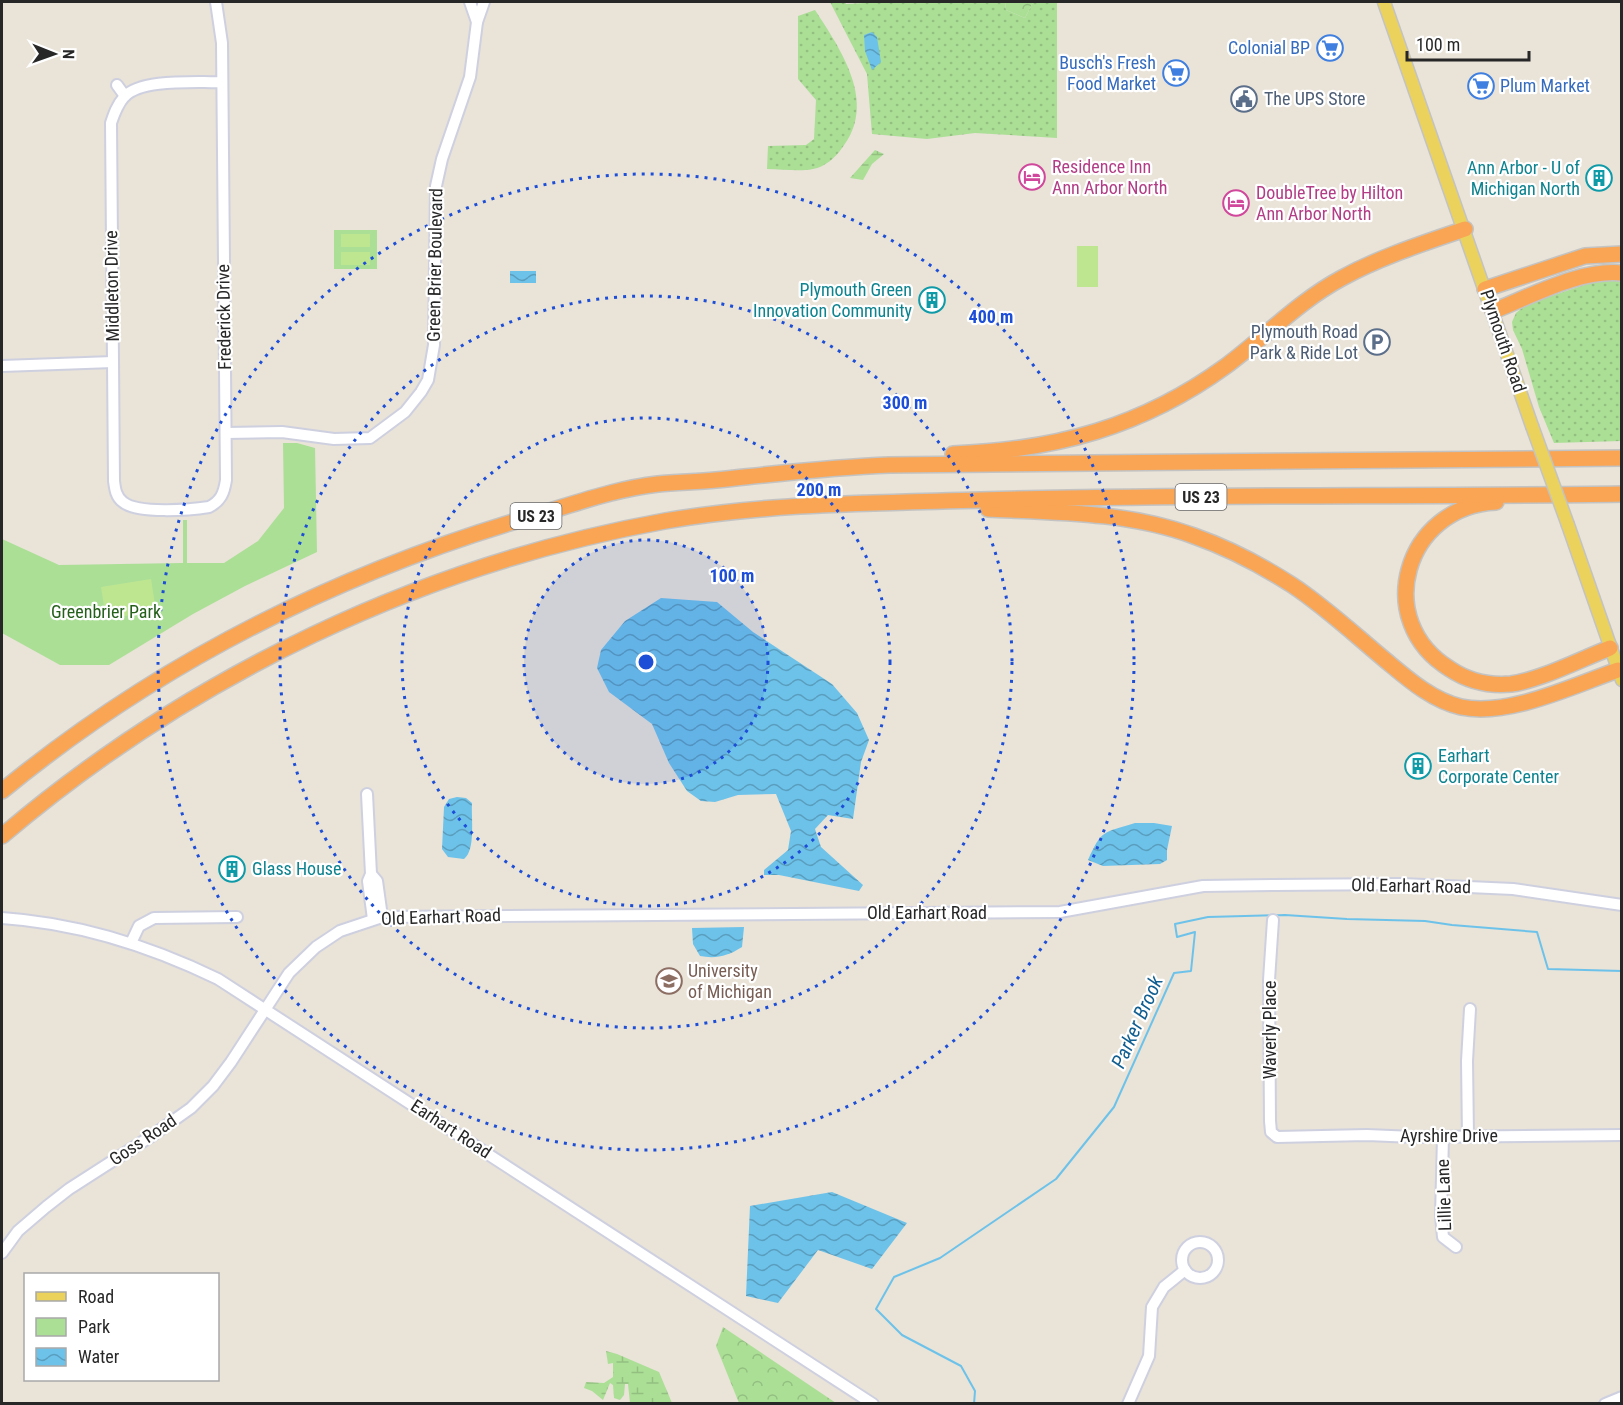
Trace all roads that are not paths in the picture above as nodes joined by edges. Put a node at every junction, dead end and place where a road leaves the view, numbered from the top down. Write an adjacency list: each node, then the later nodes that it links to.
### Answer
1 (470, 2): 5 (street, Green Brier Boulevard)
2 (484, 2): 5 (street, Green Brier Boulevard)
3 (1384, 2): 9 (main road, Plymouth Road)
4 (216, 4): 6 (street, Frederick Drive)
5 (477, 22): 16 (street, Green Brier Boulevard)
6 (222, 82): 8 (street); 16 (street, Frederick Drive)
7 (117, 85): 8 (street)
8 (125, 96): 14 (street, Middleton Drive)
9 (1465, 229): 12 (main road, Plymouth Road); 21 (highway)
10 (1622, 254): 12 (highway)
11 (1622, 273): 13 (highway)
12 (1485, 289): 13 (main road, Plymouth Road)
13 (1493, 311): 25 (main road, Plymouth Road, bridge)
14 (113, 362): 15 (street); 20 (street, Middleton Drive)
15 (2, 366)
16 (226, 433): 20 (street, Frederick Drive)
17 (1622, 446): 18 (highway)
18 (1576, 458): 19 (highway, US 23); 21 (highway, US 23)
19 (1622, 458)
20 (114, 481)
21 (656, 484): 27 (highway, US 23)
22 (1602, 494): 23 (highway, US 23); 24 (highway, US 23); 25 (highway)
23 (1622, 494)
24 (877, 503): 26 (highway); 29 (highway, US 23)
25 (1610, 648): 26 (main road, Plymouth Road)
26 (1620, 675)
27 (2, 791)
28 (367, 794): 33 (street)
29 (2, 836)
30 (1622, 905): 33 (street, Old Earhart Road)
31 (237, 917): 35 (street)
32 (2, 918): 35 (street, Earhart Road)
33 (378, 918): 36 (street, Old Earhart Road)
34 (1273, 920): 40 (street, Waverly Place)
35 (131, 943): 36 (street, Earhart Road)
36 (266, 1009): 43 (street, Goss Road); 46 (street, Earhart Road)
37 (1470, 1009): 39 (street)
38 (1622, 1135): 39 (street, Ayrshire Drive)
39 (1468, 1136): 41 (street, Ayrshire Drive)
40 (1276, 1137): 41 (street, Ayrshire Drive)
41 (1443, 1137): 42 (street, Lillie Lane)
42 (1456, 1247)
43 (2, 1253)
44 (1185, 1270): 47 (street)
45 (1622, 1396): 48 (street)
46 (873, 1404)
47 (1128, 1404)
48 (1605, 1404)

